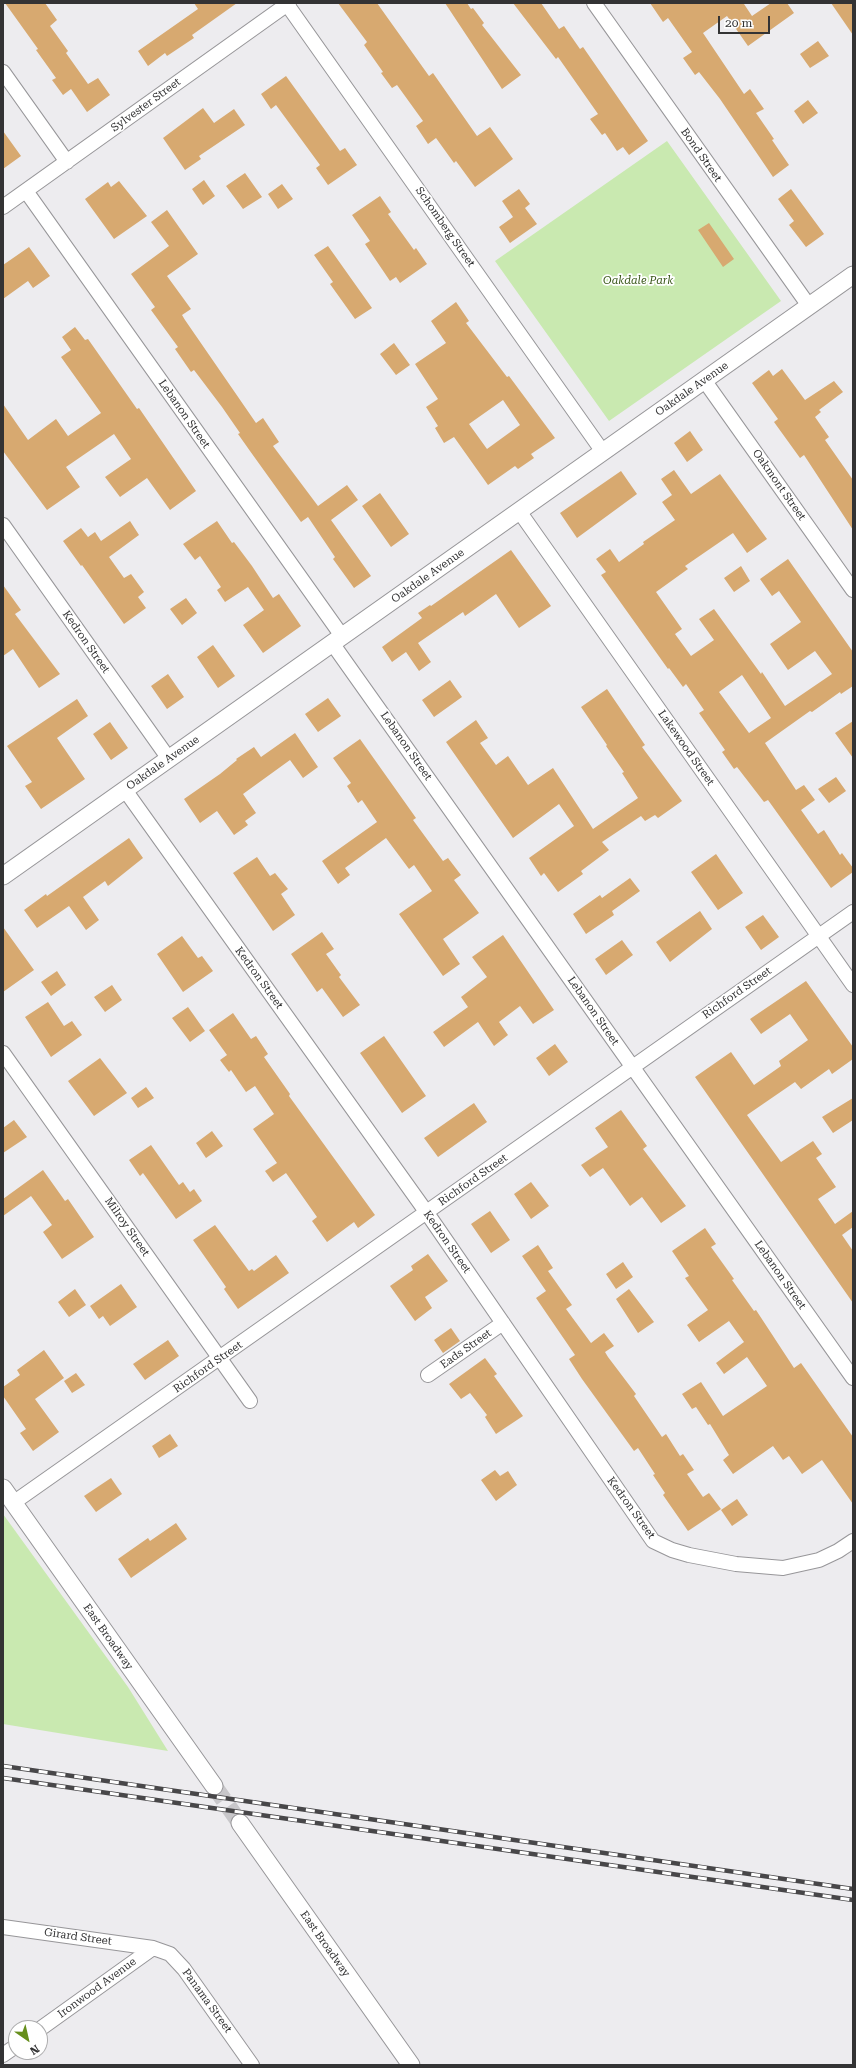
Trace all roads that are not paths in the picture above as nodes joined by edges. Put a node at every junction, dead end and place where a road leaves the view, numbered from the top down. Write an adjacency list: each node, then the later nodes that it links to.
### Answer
1 (288, 3): 4 (street, Sylvester Street); 10 (street, Schomberg Street)
2 (594, 3): 8 (street, Bond Street)
3 (3, 72): 4 (street)
4 (67, 162): 5 (street, Sylvester Street)
5 (26, 191): 6 (street, Sylvester Street); 14 (street, Lebanon Street)
6 (3, 207)
7 (853, 275): 8 (street, Oakdale Avenue)
8 (809, 306): 9 (street, Oakdale Avenue)
9 (704, 380): 10 (street, Oakdale Avenue); 13 (street, Oakmont Street)
10 (603, 452): 11 (street, Oakdale Avenue)
11 (519, 511): 14 (street, Oakdale Avenue); 19 (street, Lakewood Street)
12 (3, 525): 15 (street, Kedron Street)
13 (853, 590)
14 (337, 640): 15 (street, Oakdale Avenue); 22 (street, Lebanon Street)
15 (169, 759): 16 (street, Oakdale Avenue)
16 (125, 790): 17 (street, Oakdale Avenue); 23 (street, Kedron Street)
17 (3, 876)
18 (853, 912): 19 (street, Richford Street)
19 (818, 936): 20 (street, Lakewood Street); 22 (street, Richford Street)
20 (853, 984)
21 (3, 1053): 25 (street, Milroy Street)
22 (633, 1067): 23 (street, Richford Street); 27 (street, Lebanon Street)
23 (427, 1213): 24 (street, Kedron Street); 25 (street, Richford Street)
24 (503, 1323): 26 (street, Eads Street); 31 (street, Kedron Street)
25 (220, 1358): 28 (street, Milroy Street); 30 (street, Richford Street)
26 (428, 1375)
27 (853, 1378)
28 (250, 1401)
29 (3, 1488): 30 (street, East Broadway)
30 (13, 1503): 32 (street, East Broadway)
31 (853, 1541)
32 (214, 1786)
33 (240, 1823): 37 (street, East Broadway)
34 (3, 1927): 35 (street, Girard Street)
35 (153, 1948): 36 (street, Ironwood Avenue); 38 (street, Panama Street)
36 (48, 2023)
37 (407, 2064)
38 (252, 2065)

